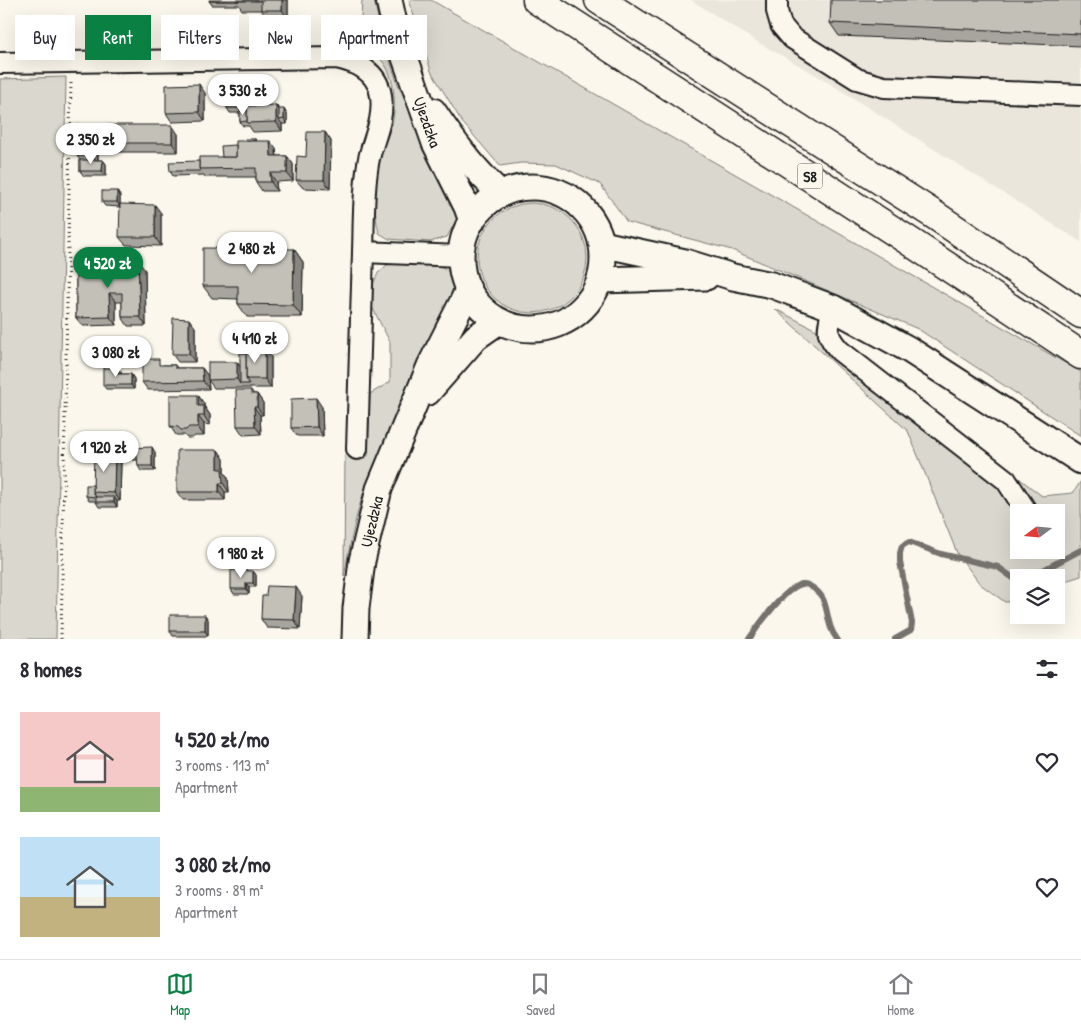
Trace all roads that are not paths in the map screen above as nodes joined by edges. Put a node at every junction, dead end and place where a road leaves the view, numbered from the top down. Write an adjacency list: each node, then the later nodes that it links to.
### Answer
1 (389, 0): 6 (main road, Ujezdzka)
2 (537, 0): 19 (highway, S8)
3 (599, 0): 17 (highway, S8)
4 (776, 0): 7 (street)
5 (0, 63): 11 (street)
6 (411, 76): 8 (main road, Ujezdzka); 9 (main road, Ujezdzka)
7 (1081, 95)
8 (502, 194): 9 (main road); 10 (main road)
9 (472, 221): 12 (main road)
10 (602, 244): 13 (main road); 14 (main road)
11 (364, 252): 12 (street); 21 (street)
12 (460, 256): 15 (main road)
13 (733, 277): 14 (main road); 16 (main road)
14 (600, 280): 18 (main road)
15 (468, 289): 18 (main road); 20 (main road, Ujezdzka)
16 (833, 308): 22 (main road); 23 (street)
17 (1081, 314)
18 (499, 321): 20 (main road, Ujezdzka)
19 (1081, 355)
20 (412, 412): 24 (main road, Ujezdzka)
21 (357, 449)
22 (1081, 461)
23 (1022, 504)
24 (355, 639)

